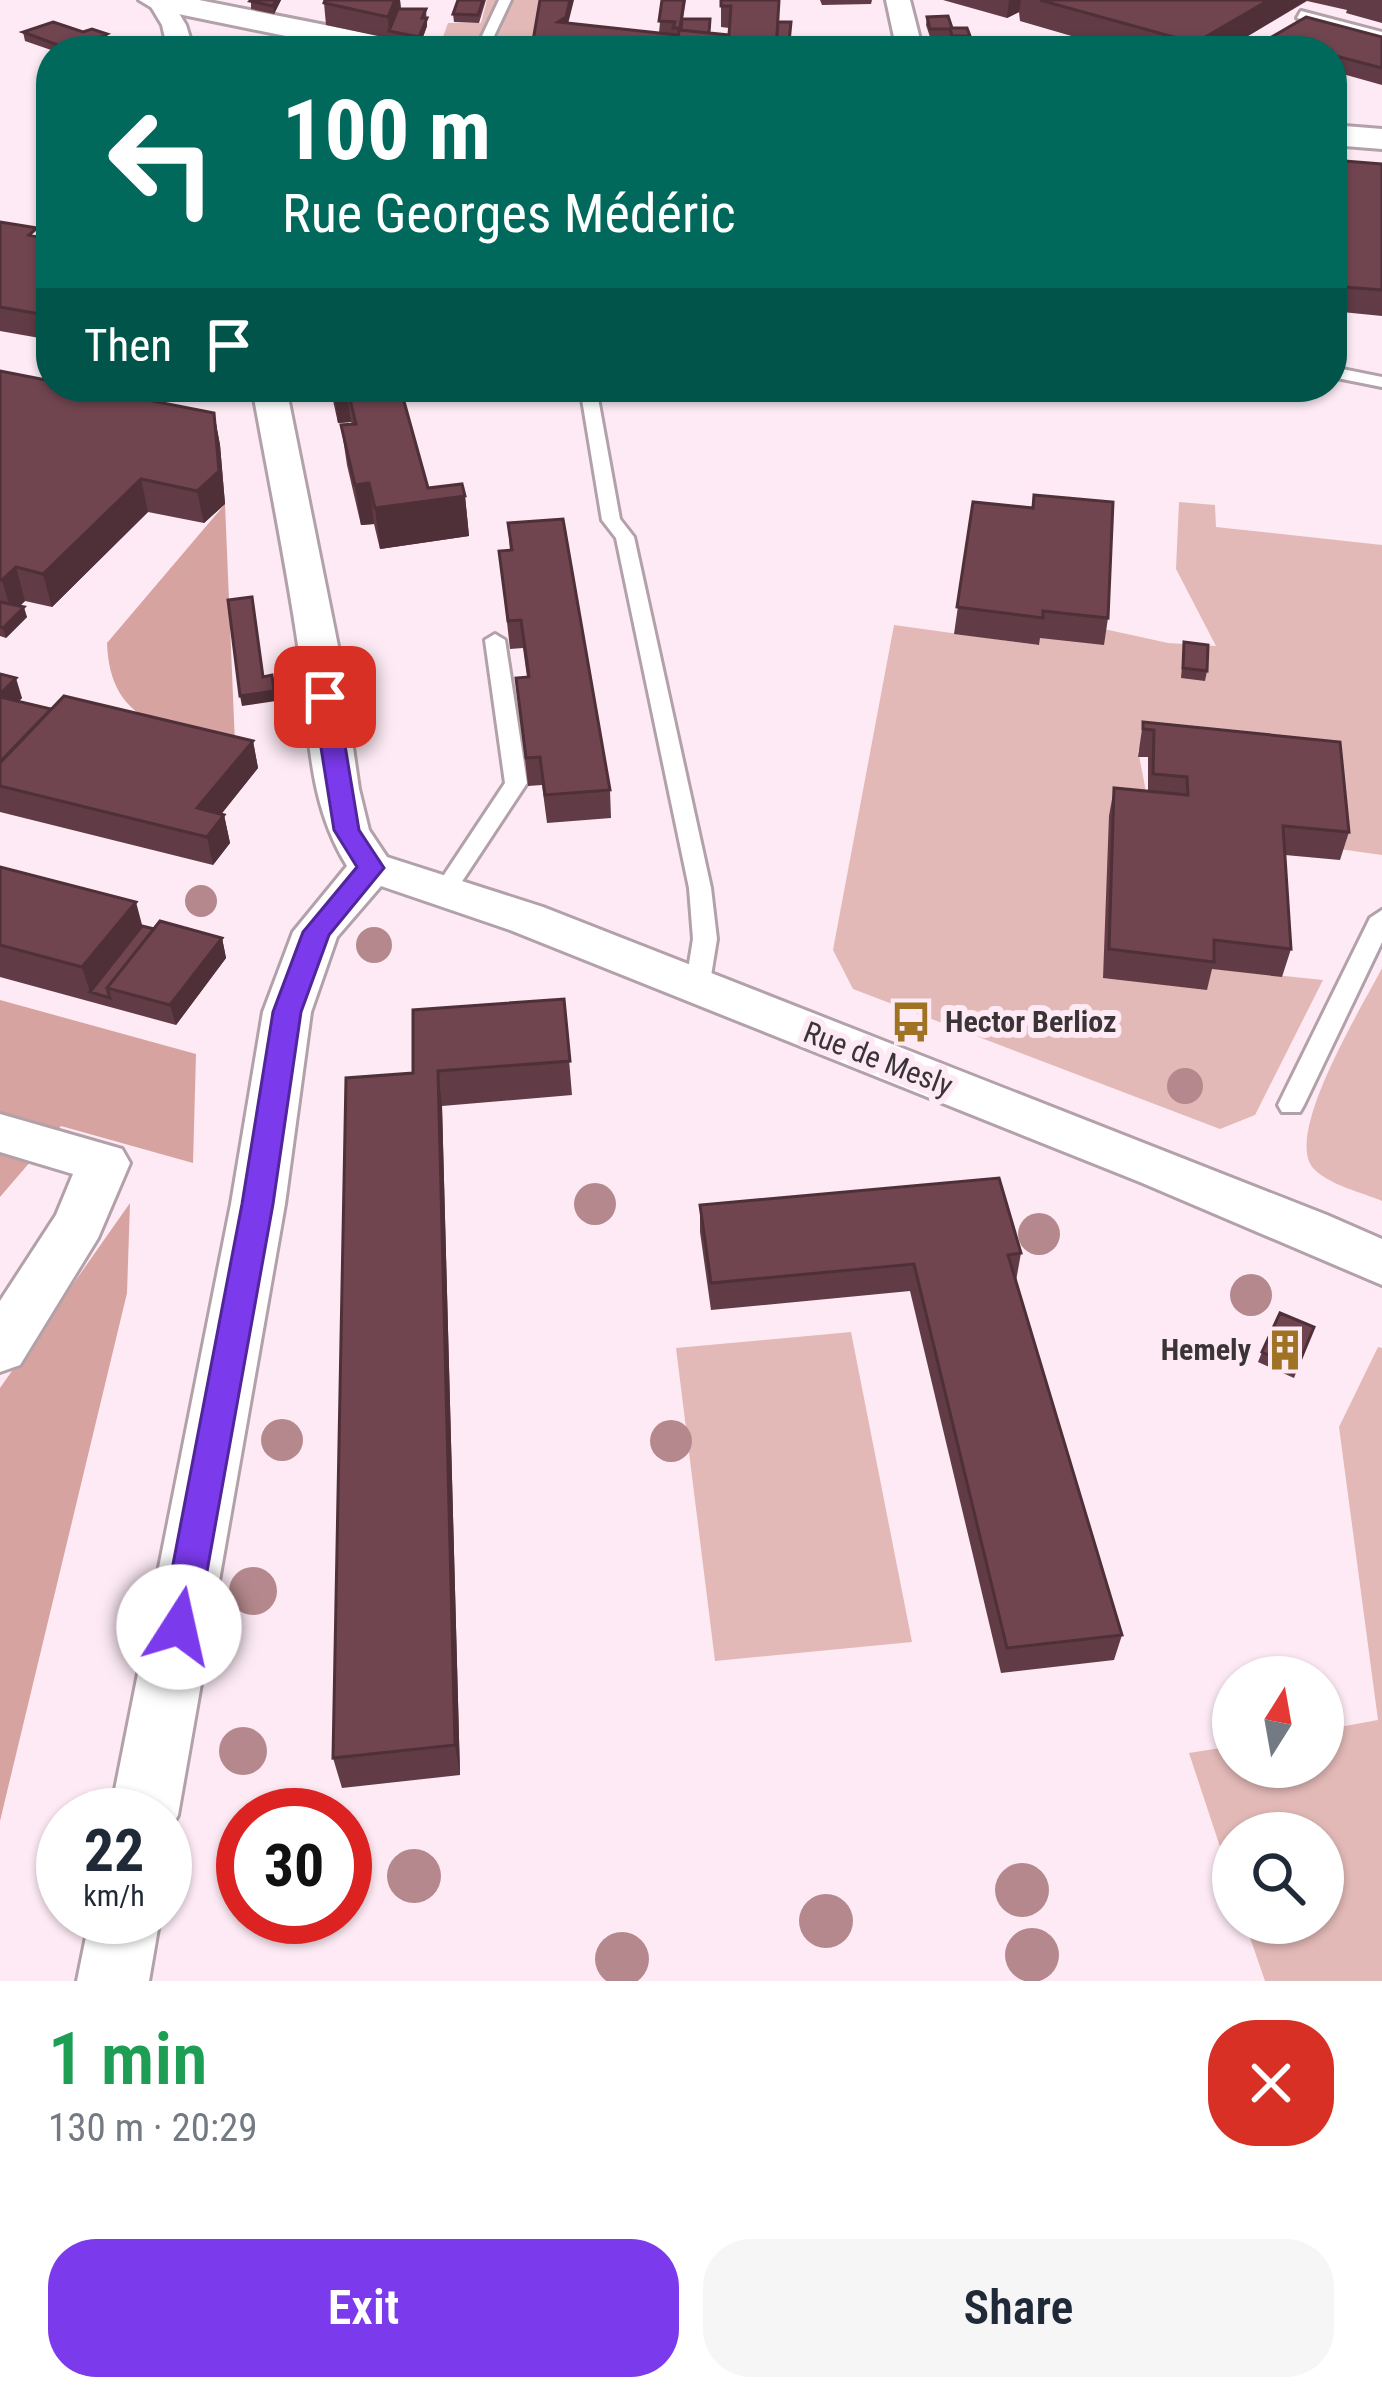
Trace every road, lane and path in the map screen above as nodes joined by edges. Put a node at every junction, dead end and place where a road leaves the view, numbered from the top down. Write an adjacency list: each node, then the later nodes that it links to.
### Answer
1 (157, 0): 5 (street); 6 (street)
2 (505, 0): 7 (lane)
3 (898, 0): 8 (street)
4 (1301, 15): 9 (lane)
5 (177, 36)
6 (333, 36)
7 (489, 36)
8 (906, 36)
9 (1382, 36)
10 (1347, 136): 11 (street)
11 (1382, 139)
12 (1347, 376): 13 (lane)
13 (1382, 382)
14 (271, 402): 17 (street)
15 (591, 402): 20 (lane)
16 (495, 640): 18 (lane)
17 (371, 868): 18 (street, Rue de Mesly); 25 (street)
18 (448, 887): 20 (street, Rue de Mesly)
19 (1382, 918): 21 (lane)
20 (697, 988): 23 (street, Rue de Mesly)
21 (1292, 1105)
22 (0, 1133): 24 (street)
23 (1382, 1263)
24 (0, 1348)
25 (149, 1788)
26 (120, 1944): 27 (street)
27 (113, 1981)

